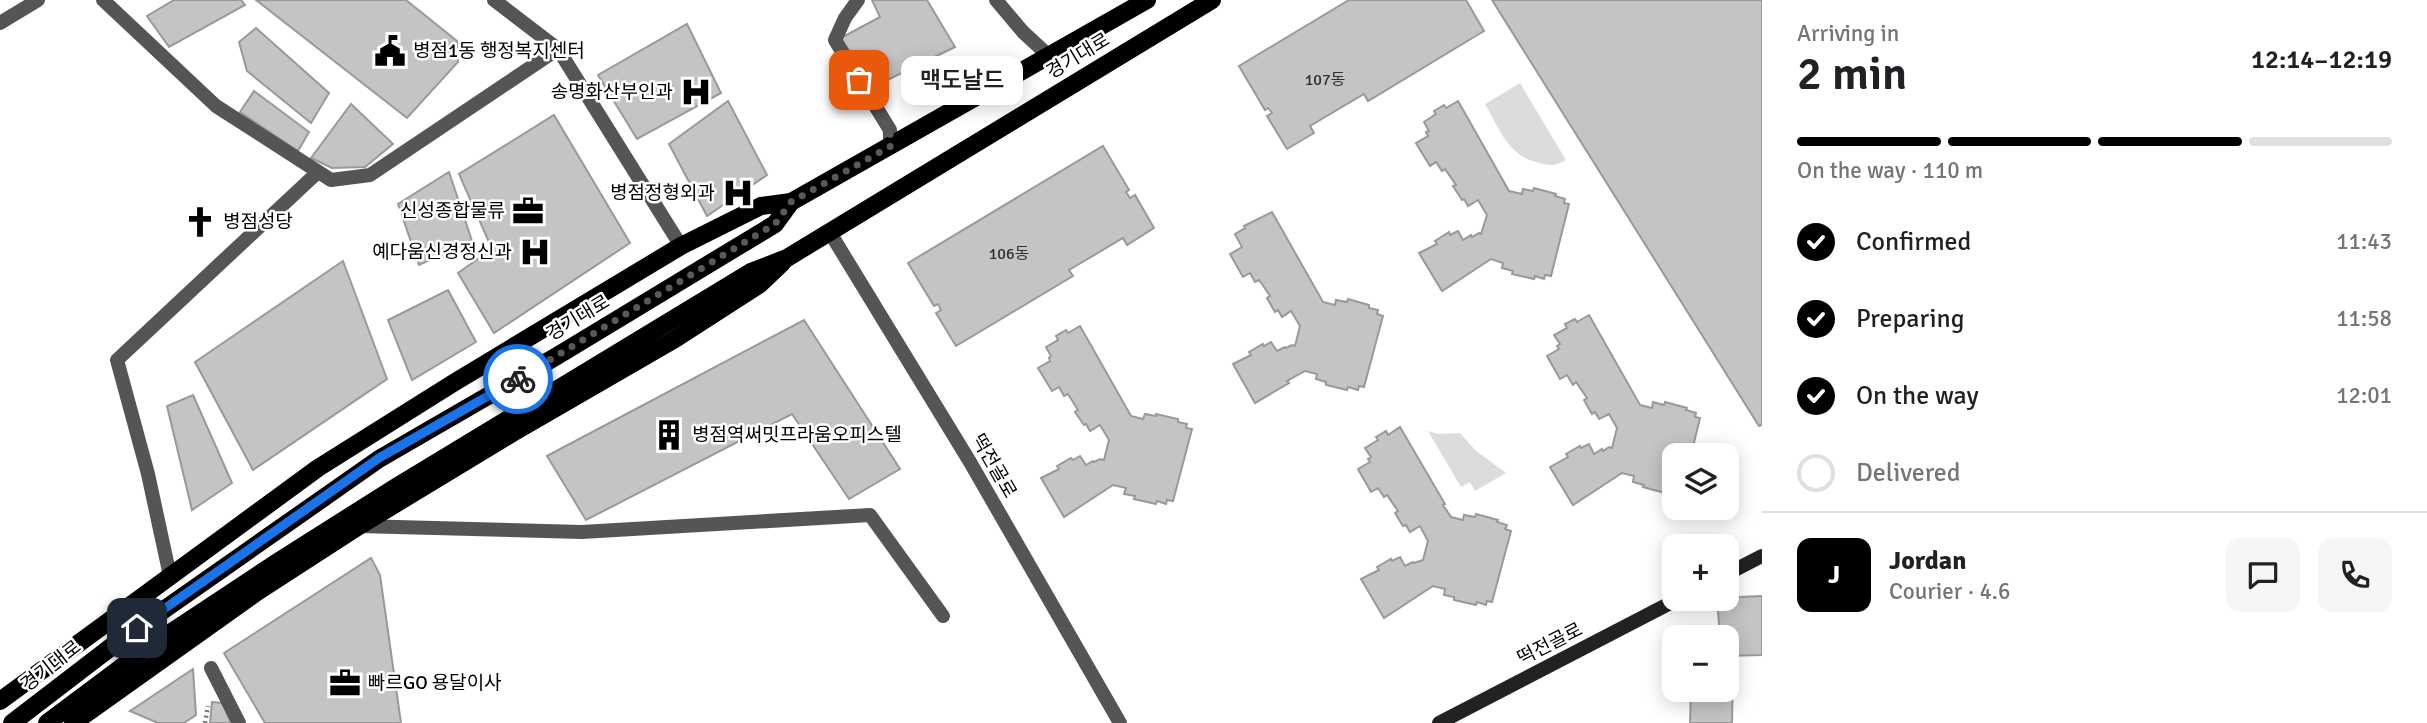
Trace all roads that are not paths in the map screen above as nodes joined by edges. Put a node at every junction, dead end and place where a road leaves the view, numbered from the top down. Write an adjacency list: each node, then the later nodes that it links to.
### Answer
1 (38, 0): 8 (street)
2 (103, 0): 12 (street)
3 (494, 0): 9 (street)
4 (858, 0): 11 (street)
5 (996, 0): 10 (street)
6 (1147, 0): 10 (main road, 경기대로)
7 (1212, 0): 14 (main road, 경기대로)
8 (0, 23)
9 (558, 48): 12 (street); 15 (street)
10 (1049, 56): 11 (main road, 경기대로)
11 (891, 146): 13 (main road, 경기대로)
12 (318, 172): 20 (street)
13 (791, 202): 15 (main road); 25 (main road, 경기대로)
14 (829, 231): 16 (main road, 경기대로); 29 (street, 떡전골로)
15 (681, 246): 20 (main road)
16 (787, 258): 17 (main road, 경기대로); 26 (main road, 경기대로)
17 (359, 526): 22 (street); 27 (main road, 경기대로)
18 (1762, 556): 19 (street)
19 (1739, 568)
20 (170, 576): 24 (main road)
21 (1662, 607): 30 (street, 떡전골로)
22 (943, 616)
23 (211, 668): 28 (street)
24 (0, 701)
25 (12, 723)
26 (47, 723)
27 (73, 723)
28 (239, 723)
29 (1121, 723)
30 (1438, 723)

